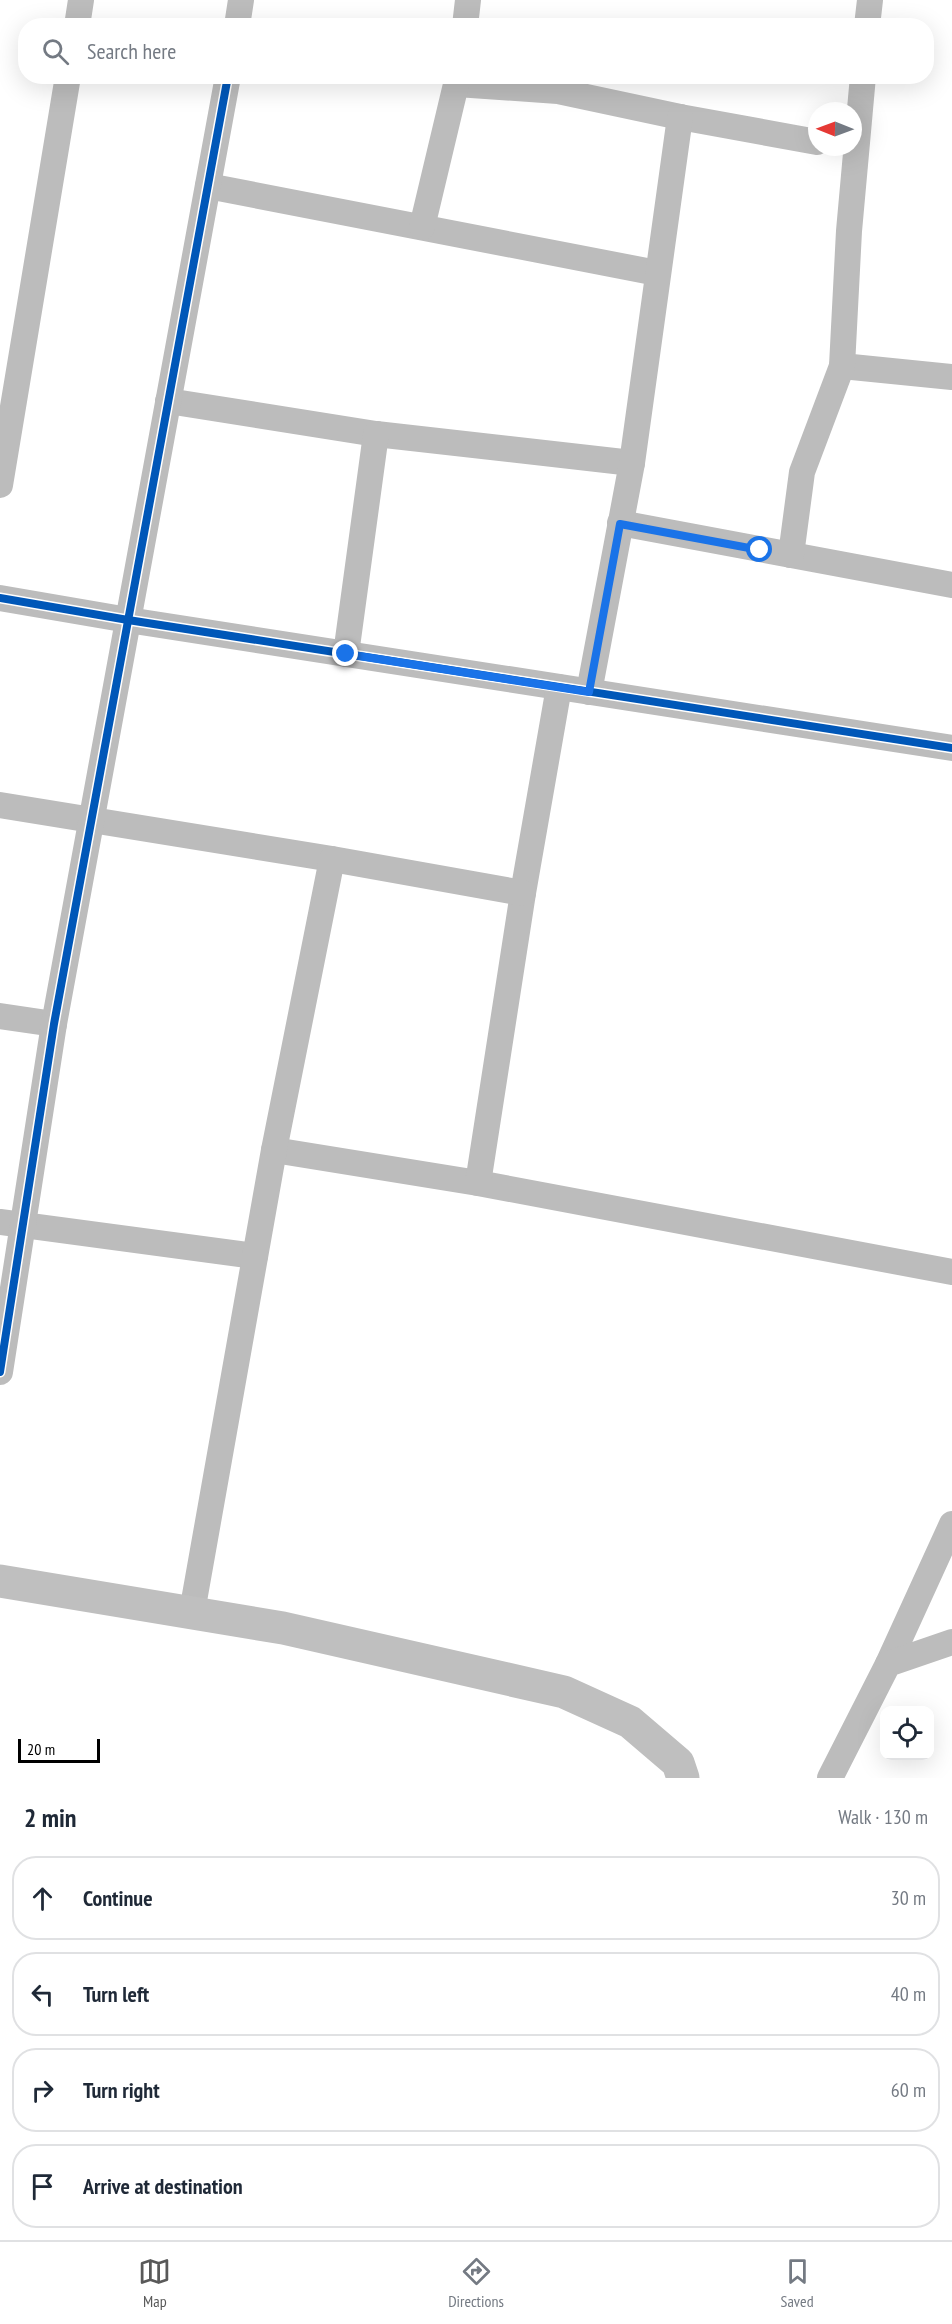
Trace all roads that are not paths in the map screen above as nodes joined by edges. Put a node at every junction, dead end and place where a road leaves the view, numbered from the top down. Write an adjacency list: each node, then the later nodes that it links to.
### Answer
1 (81, 0): 5 (street)
2 (241, 0): 6 (street)
3 (468, 0): 7 (street)
4 (870, 0): 8 (street)
5 (78, 18)
6 (238, 18)
7 (466, 18)
8 (868, 18)
9 (67, 84): 26 (street)
10 (227, 84): 18 (street)
11 (457, 84): 19 (street)
12 (494, 84): 15 (street)
13 (861, 84): 14 (street)
14 (858, 102)
15 (680, 117): 16 (street); 20 (street)
16 (808, 140)
17 (849, 156): 21 (street)
18 (208, 186): 19 (street); 23 (street)
19 (422, 227): 20 (street)
20 (657, 273): 25 (street)
21 (842, 366): 22 (street); 28 (street)
22 (952, 377)
23 (168, 401): 24 (street); 31 (street)
24 (376, 434): 25 (street); 32 (street)
25 (632, 463): 27 (street)
26 (0, 485)
27 (620, 524): 28 (street); 34 (street)
28 (791, 555): 29 (street)
29 (952, 585)
30 (0, 598): 31 (street)
31 (128, 620): 32 (street); 37 (street)
32 (346, 654): 33 (street)
33 (559, 687): 34 (street); 39 (street)
34 (589, 692): 35 (street)
35 (952, 748)
36 (0, 805): 37 (street)
37 (92, 822): 38 (street); 41 (street)
38 (332, 859): 39 (street); 42 (street)
39 (523, 893): 43 (street)
40 (0, 1016): 41 (street)
41 (54, 1024): 44 (street)
42 (274, 1150): 43 (street); 45 (street)
43 (478, 1183): 46 (street)
44 (11, 1224): 45 (street); 47 (street)
45 (255, 1256): 50 (street)
46 (952, 1272)
47 (1, 1363)
48 (952, 1524): 52 (street)
49 (0, 1581): 50 (street)
50 (192, 1612): 53 (street)
51 (952, 1644): 52 (street)
52 (888, 1664): 54 (street)
53 (683, 1778)
54 (830, 1778)

